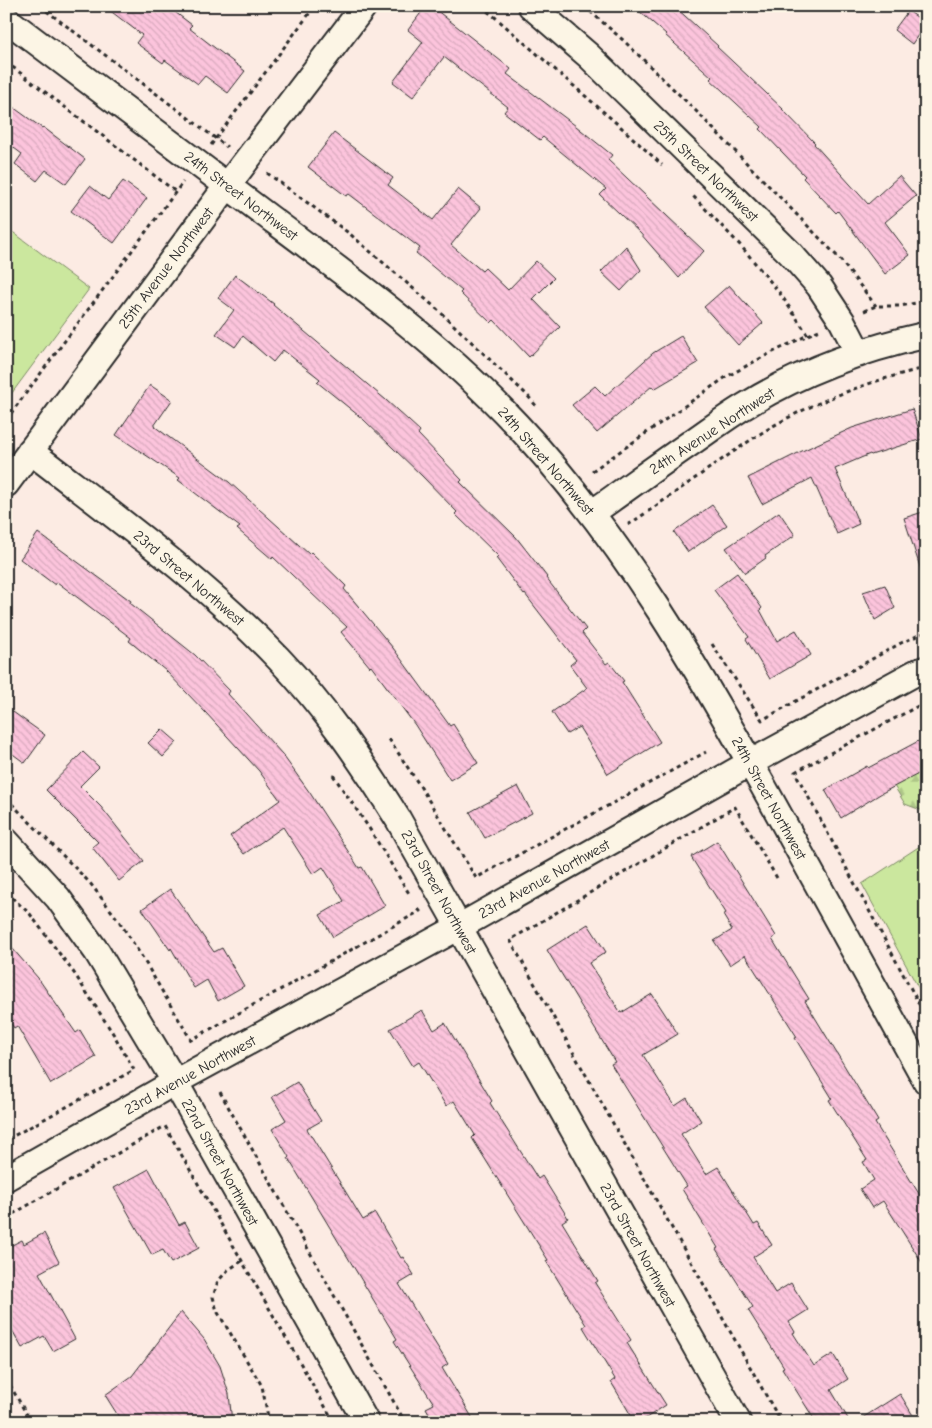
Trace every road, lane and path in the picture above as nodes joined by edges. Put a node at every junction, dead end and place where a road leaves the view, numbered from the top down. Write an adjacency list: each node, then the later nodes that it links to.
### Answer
1 (40, 6): 2 (path)
2 (315, 6)
3 (364, 6): 10 (street, 25th Avenue Northwest)
4 (481, 6): 9 (path)
5 (531, 6): 14 (street, 25th Street Northwest)
6 (584, 6): 12 (path)
7 (6, 19): 10 (street, 24th Street Northwest)
8 (6, 62): 16 (path)
9 (665, 168)
10 (227, 186): 17 (street, 25th Avenue Northwest); 20 (street, 24th Street Northwest)
11 (691, 194): 18 (path)
12 (926, 301)
13 (926, 335): 14 (street, 24th Avenue Northwest)
14 (859, 354): 20 (street, 24th Avenue Northwest)
15 (926, 368): 21 (path)
16 (6, 420)
17 (30, 451): 19 (street, 25th Avenue Northwest); 34 (street, 23rd Street Northwest)
18 (592, 471)
19 (6, 484)
20 (592, 513): 28 (street, 24th Street Northwest)
21 (628, 525)
22 (926, 632): 25 (path)
23 (926, 669): 28 (street, 23rd Avenue Northwest)
24 (926, 704): 35 (path)
25 (762, 720)
26 (389, 739): 27 (path)
27 (706, 752)
28 (750, 763): 34 (street, 23rd Avenue Northwest); 36 (street, 24th Street Northwest)
29 (334, 775): 30 (path)
30 (6, 798)
31 (6, 841): 37 (street, 22nd Street Northwest)
32 (777, 878): 50 (path)
33 (6, 892): 39 (path)
34 (459, 927): 37 (street, 23rd Avenue Northwest); 49 (street, 23rd Street Northwest)
35 (926, 1017)
36 (926, 1081)
37 (175, 1082): 40 (street, 23rd Avenue Northwest); 47 (street, 22nd Street Northwest)
38 (220, 1092): 48 (path)
39 (6, 1140)
40 (6, 1178)
41 (6, 1218): 42 (path)
42 (242, 1261): 45 (path); 46 (path)
43 (6, 1378): 44 (path)
44 (31, 1422)
45 (270, 1422)
46 (334, 1422)
47 (366, 1422)
48 (406, 1422)
49 (738, 1422)
50 (781, 1422)

